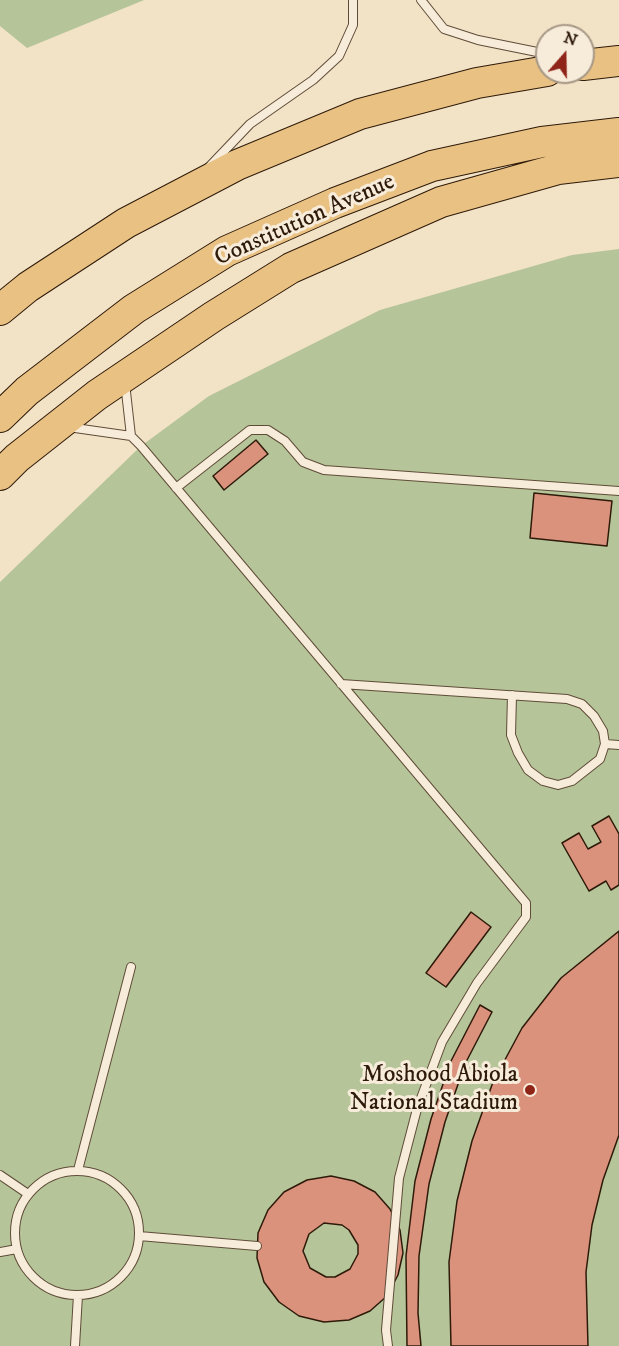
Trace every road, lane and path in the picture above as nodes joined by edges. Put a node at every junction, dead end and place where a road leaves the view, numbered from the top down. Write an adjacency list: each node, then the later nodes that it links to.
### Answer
1 (353, 0): 7 (lane)
2 (421, 0): 3 (lane)
3 (535, 52)
4 (535, 73): 7 (highway)
5 (619, 133): 9 (highway, Constitution Avenue)
6 (619, 162): 8 (highway)
7 (186, 191): 10 (highway)
8 (441, 202): 9 (highway); 11 (highway)
9 (227, 251): 12 (highway, Constitution Avenue)
10 (0, 310)
11 (124, 377): 13 (highway); 14 (lane)
12 (0, 417)
13 (59, 425): 14 (lane); 15 (highway)
14 (131, 436): 16 (lane)
15 (6, 467)
16 (176, 488): 17 (lane); 18 (lane)
17 (619, 491)
18 (341, 684): 19 (lane); 32 (lane)
19 (512, 695): 20 (lane); 20 (lane)
20 (605, 744): 21 (lane)
21 (619, 745)
22 (131, 967): 23 (lane)
23 (78, 1170): 25 (lane); 26 (lane)
24 (0, 1175): 25 (lane)
25 (28, 1194): 28 (lane)
26 (139, 1236): 27 (lane); 30 (lane)
27 (257, 1246)
28 (17, 1249): 29 (lane); 30 (lane)
29 (0, 1252)
30 (78, 1295): 31 (lane)
31 (75, 1346)
32 (388, 1346)

